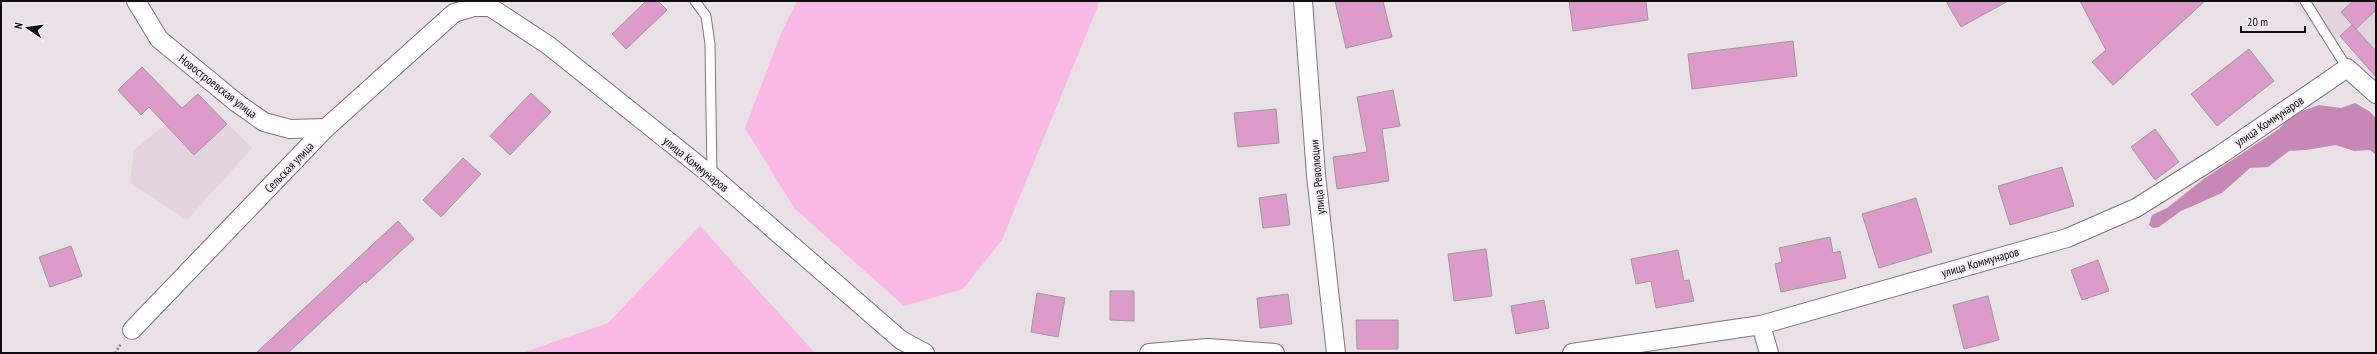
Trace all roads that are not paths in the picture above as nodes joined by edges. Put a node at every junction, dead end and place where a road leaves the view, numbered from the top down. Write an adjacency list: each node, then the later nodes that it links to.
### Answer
1 (136, 1): 9 (street, Новостроевская улица)
2 (695, 1): 10 (lane)
3 (1303, 1): 16 (street, улица Революции)
4 (2305, 1): 7 (lane)
5 (493, 4): 6 (street, улица Коммунаров); 10 (street, улица Коммунаров)
6 (460, 7): 9 (street, Сельская улица)
7 (2347, 68): 8 (street); 11 (street, улица Коммунаров)
8 (2376, 94)
9 (326, 128): 12 (street, Сельская улица)
10 (712, 176): 13 (street, улица Коммунаров)
11 (1761, 325): 17 (street, улица Коммунаров); 18 (street)
12 (132, 330)
13 (925, 353)
14 (1149, 353): 15 (street)
15 (1275, 353)
16 (1336, 353)
17 (1572, 353)
18 (1769, 353)

